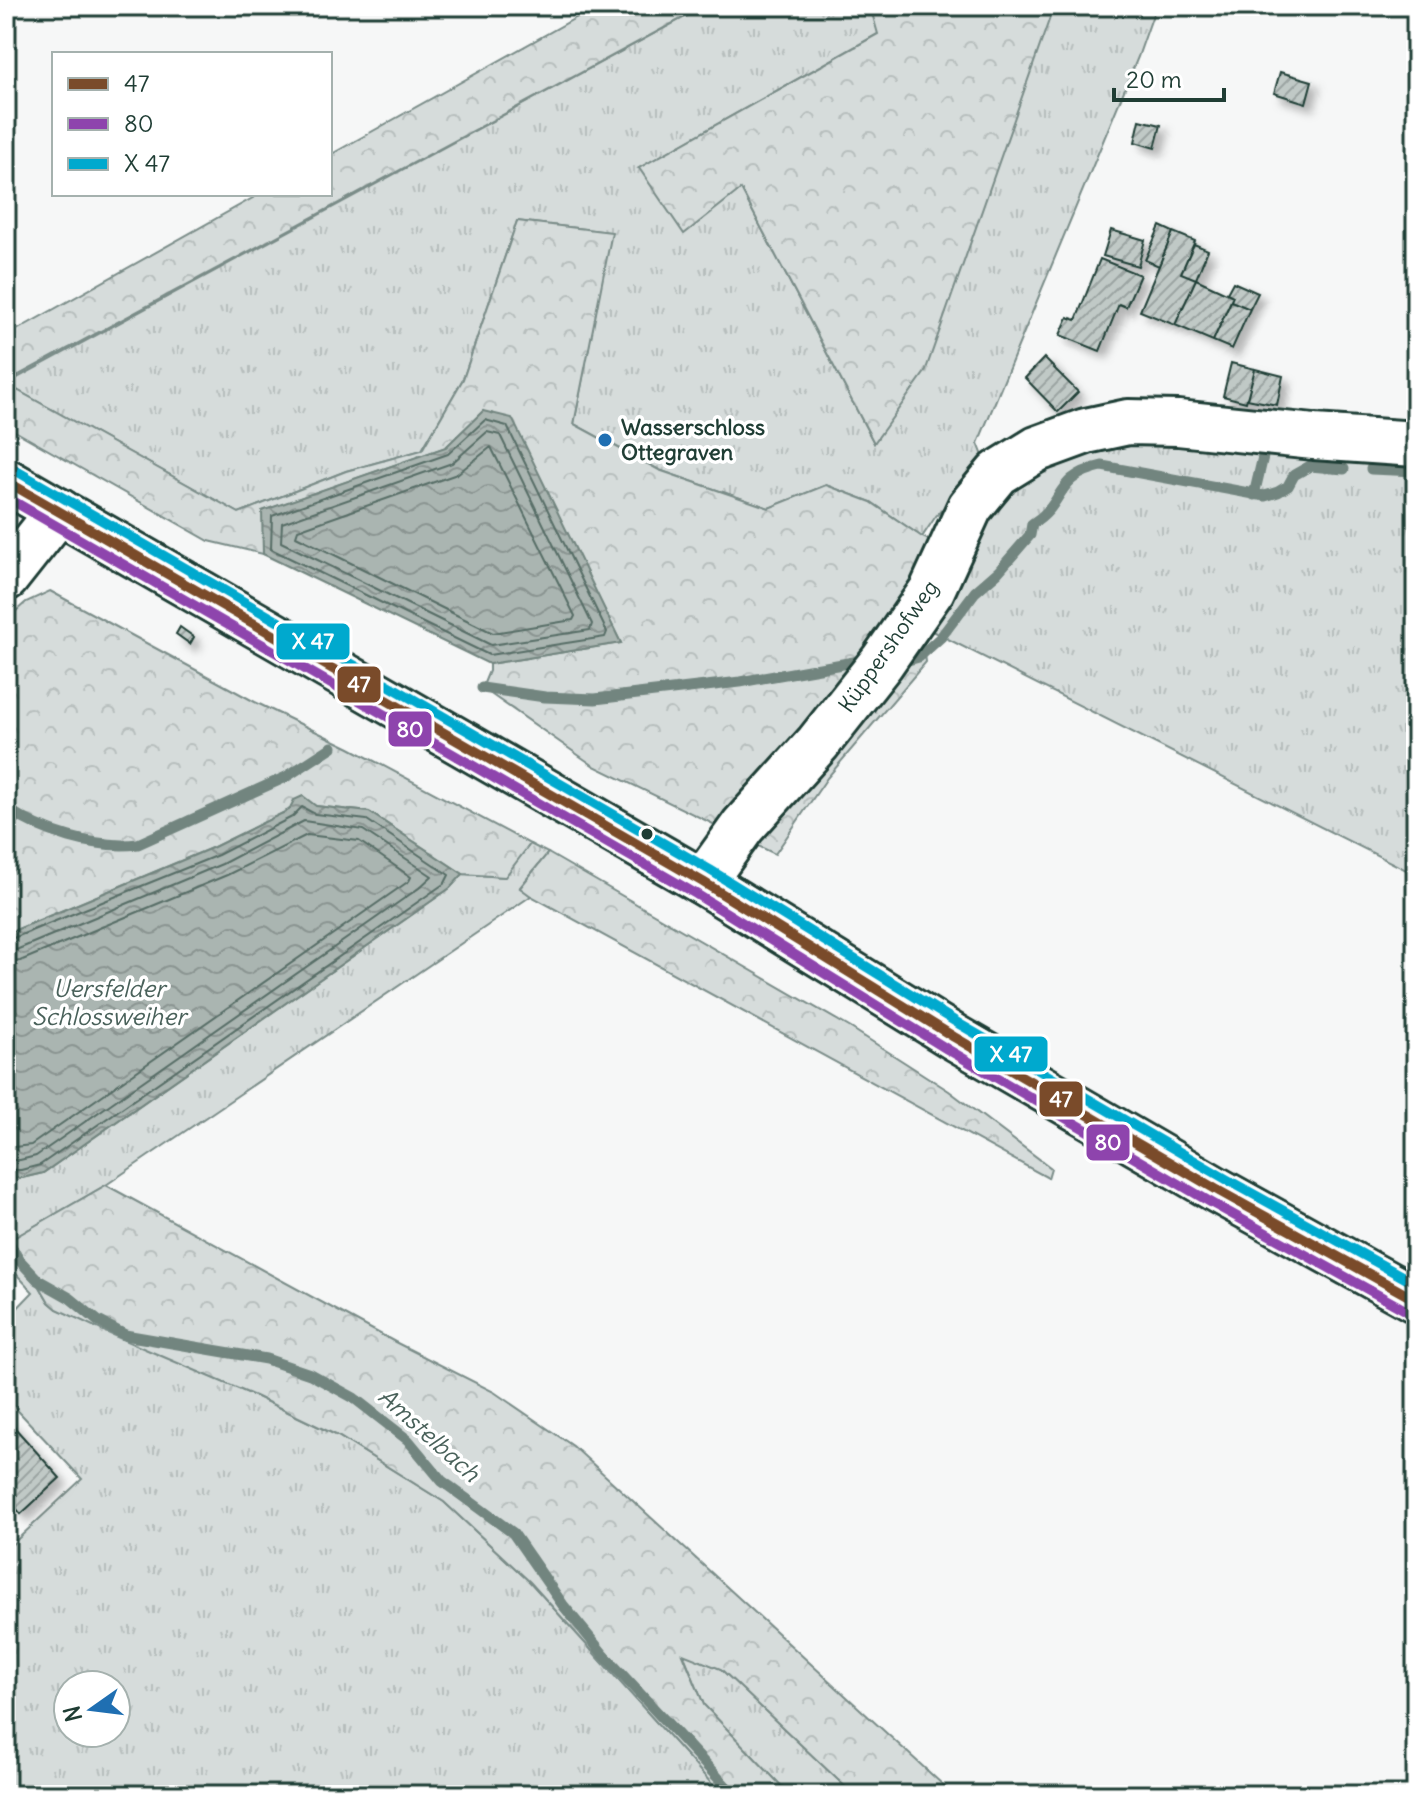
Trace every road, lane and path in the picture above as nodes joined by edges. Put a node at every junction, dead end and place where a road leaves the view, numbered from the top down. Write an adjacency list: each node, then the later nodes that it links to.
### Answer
1 (1416, 444): 5 (main road, Küppershofweg)
2 (6, 481): 3 (main road)
3 (59, 511): 4 (main road); 5 (main road)
4 (6, 578)
5 (703, 882): 6 (main road)
6 (1416, 1300)

